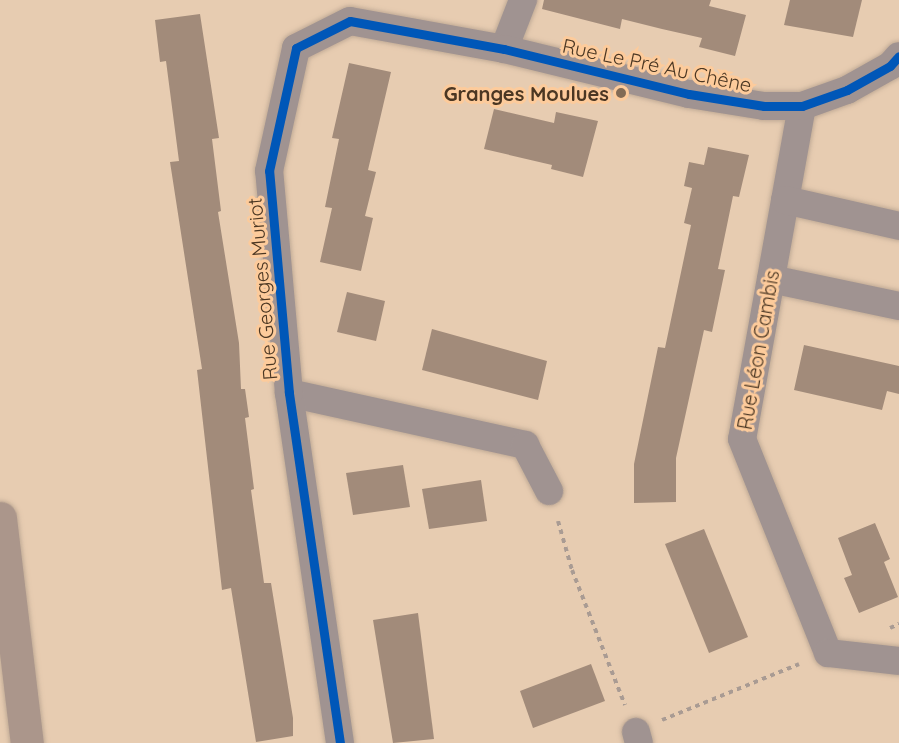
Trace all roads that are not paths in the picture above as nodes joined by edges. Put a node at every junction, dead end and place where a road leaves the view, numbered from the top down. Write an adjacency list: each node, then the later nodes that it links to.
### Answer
1 (523, 0): 2 (street)
2 (504, 49): 4 (street, Rue Le Pré Au Chêne); 9 (street, Rue Georges Muriot)
3 (899, 56): 4 (street, Rue Le Pré Au Chêne)
4 (802, 106): 5 (street, Rue Léon Cambis)
5 (785, 200): 6 (street); 7 (street, Rue Léon Cambis)
6 (899, 226)
7 (771, 279): 8 (street); 12 (street, Rue Léon Cambis)
8 (899, 306)
9 (289, 393): 10 (street); 14 (street, Rue Georges Muriot)
10 (549, 491)
11 (0, 518): 13 (highway)
12 (899, 661)
13 (27, 743)
14 (340, 743)

